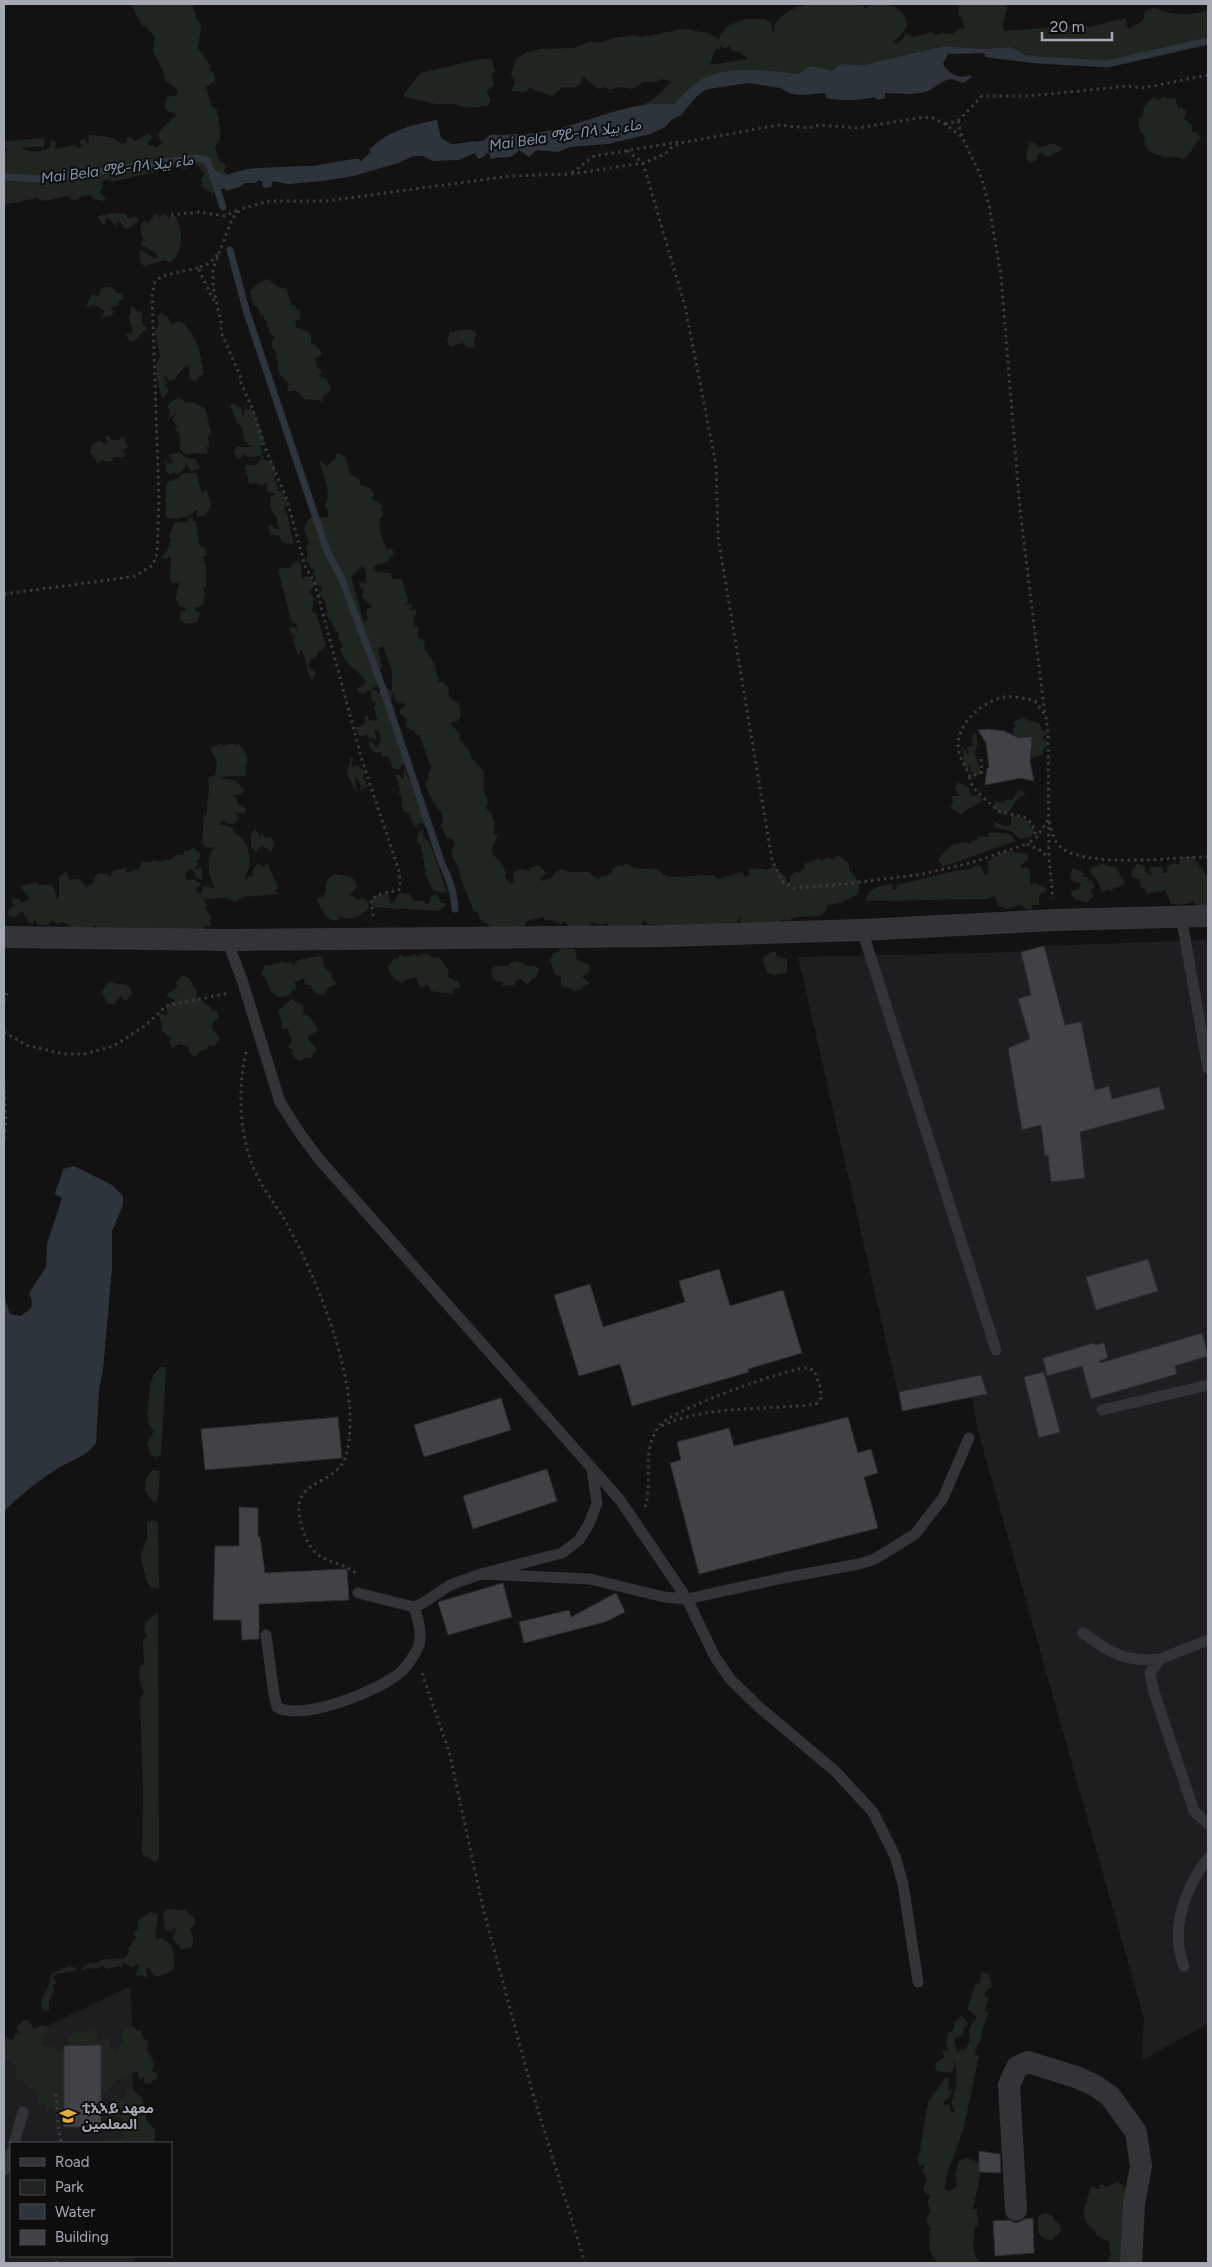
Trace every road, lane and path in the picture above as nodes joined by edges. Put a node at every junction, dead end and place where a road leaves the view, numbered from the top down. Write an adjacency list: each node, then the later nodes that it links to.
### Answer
1 (1208, 75): 2 (path)
2 (958, 121): 3 (path); 4 (path)
3 (945, 124): 4 (path); 5 (path)
4 (962, 137): 15 (path)
5 (692, 140): 6 (path); 7 (path)
6 (628, 151): 7 (path); 8 (path)
7 (643, 163): 8 (path); 20 (path)
8 (571, 174): 9 (path)
9 (241, 209): 10 (path); 11 (path)
10 (171, 215)
11 (220, 251): 12 (path); 13 (path)
12 (198, 268): 13 (path); 14 (path)
13 (216, 305): 28 (path)
14 (4, 594)
15 (1045, 715): 17 (path); 18 (path)
16 (981, 758): 17 (path)
17 (970, 777): 19 (path)
18 (1048, 819): 19 (path); 21 (path); 22 (path)
19 (1036, 838): 20 (path)
20 (1027, 844): 22 (path)
21 (1208, 857)
22 (1049, 858): 25 (path)
23 (1181, 916): 24 (street); 25 (street); 35 (lane)
24 (1208, 916)
25 (1055, 920): 26 (street)
26 (862, 930): 28 (street); 38 (lane)
27 (4, 937): 29 (street)
28 (374, 938): 29 (street)
29 (227, 940): 30 (lane)
30 (245, 990): 33 (lane); 34 (path)
31 (6, 993): 32 (path)
32 (4, 1001)
33 (255, 1023): 43 (lane); 47 (path)
34 (4, 1032)
35 (1208, 1068)
36 (4, 1084): 37 (path)
37 (4, 1138)
38 (996, 1350)
39 (1208, 1386): 40 (lane)
40 (1102, 1410)
41 (658, 1427): 41 (path); 44 (path)
42 (969, 1438): 48 (lane)
43 (592, 1467): 44 (lane); 45 (lane)
44 (635, 1522): 48 (lane)
45 (481, 1574): 48 (lane); 49 (lane)
46 (358, 1593): 47 (lane)
47 (376, 1596): 49 (lane)
48 (687, 1599): 58 (lane)
49 (414, 1607): 53 (lane)
50 (1083, 1633): 54 (lane)
51 (266, 1635): 53 (lane)
52 (1208, 1640): 54 (lane)
53 (416, 1650): 66 (path)
54 (1160, 1659): 55 (lane)
55 (1208, 1824)
56 (1208, 1858): 57 (lane)
57 (1184, 1966)
58 (918, 1982)
59 (56, 2094): 62 (path)
60 (23, 2112): 61 (lane)
61 (14, 2142)
62 (61, 2142)
63 (10, 2156): 64 (lane)
64 (4, 2170)
65 (1016, 2210): 67 (street)
66 (586, 2263)
67 (1131, 2263)

